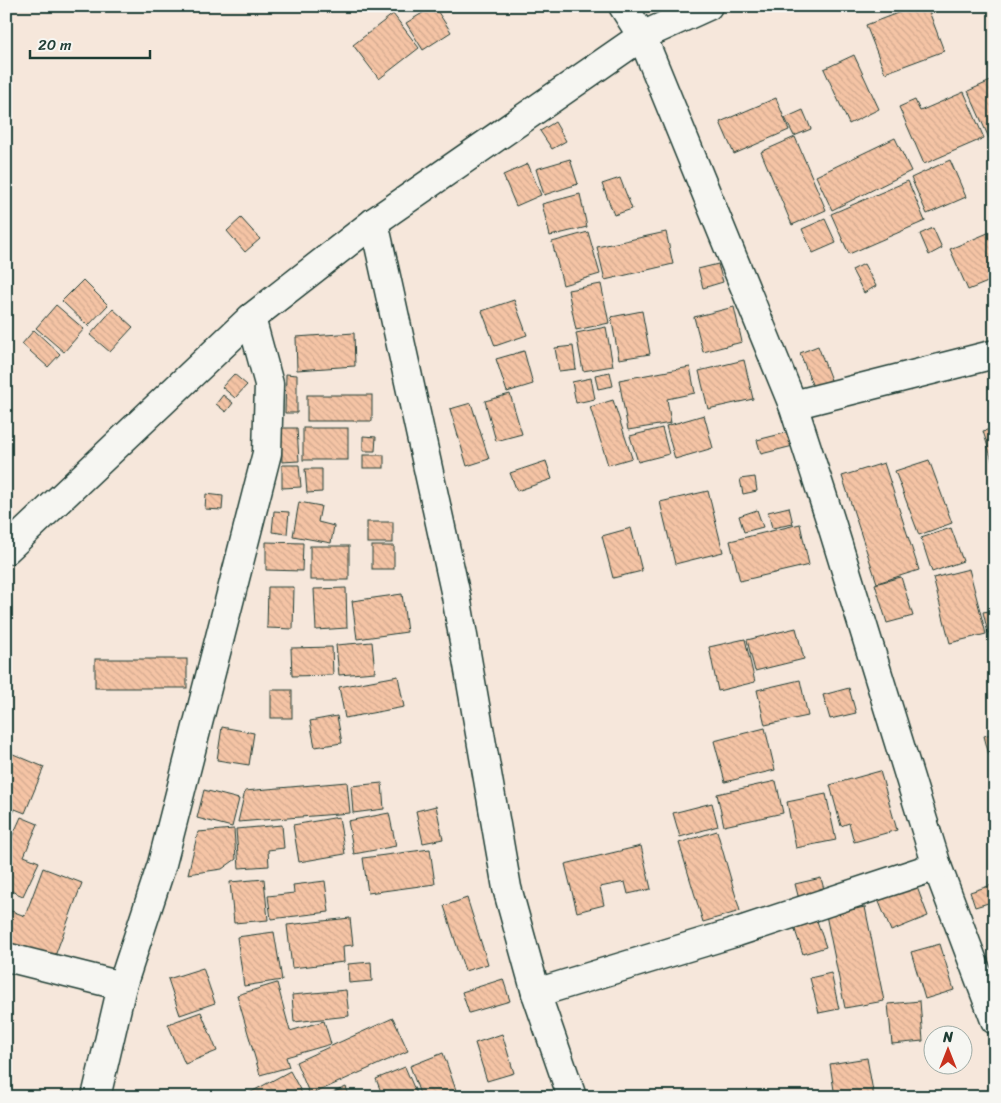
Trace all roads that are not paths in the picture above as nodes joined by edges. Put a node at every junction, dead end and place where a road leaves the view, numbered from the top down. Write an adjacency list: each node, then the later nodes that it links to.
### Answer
1 (622, 6): 3 (street)
2 (708, 6): 3 (street)
3 (642, 36): 4 (street); 7 (street)
4 (374, 222): 5 (street); 12 (street)
5 (251, 318): 8 (street); 11 (street)
6 (995, 354): 7 (street)
7 (793, 405): 9 (street)
8 (6, 550)
9 (936, 866): 12 (street); 13 (street)
10 (6, 958): 11 (street)
11 (122, 986): 14 (street)
12 (536, 993): 15 (street)
13 (995, 1020)
14 (96, 1097)
15 (572, 1097)

